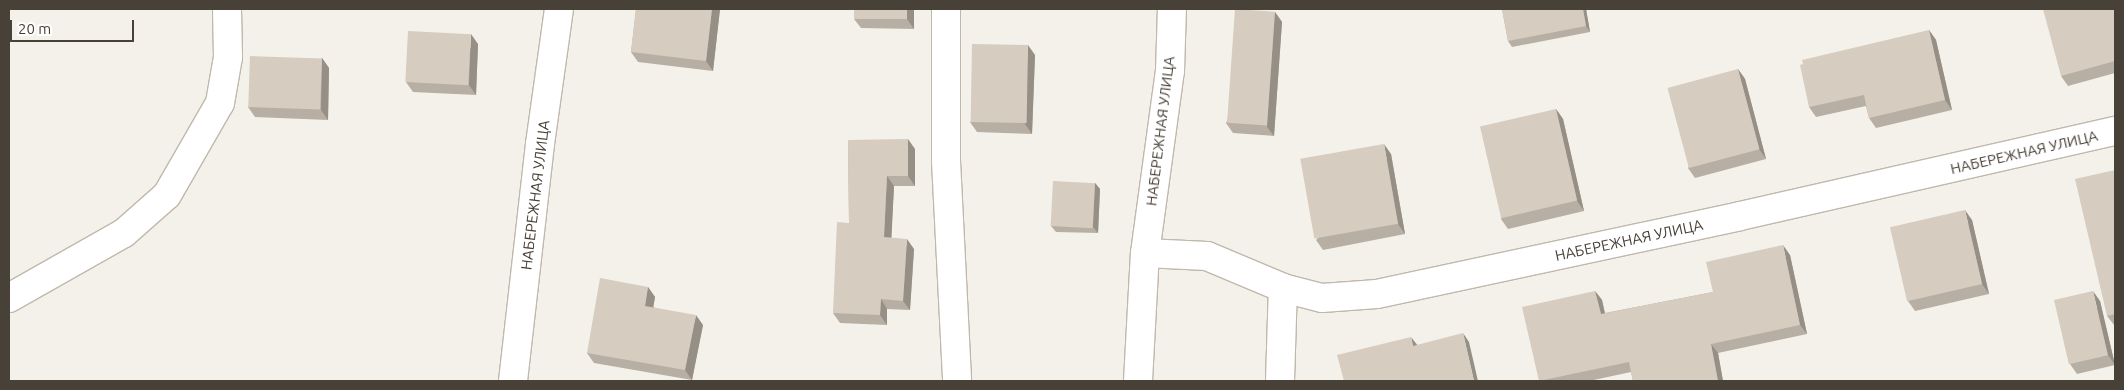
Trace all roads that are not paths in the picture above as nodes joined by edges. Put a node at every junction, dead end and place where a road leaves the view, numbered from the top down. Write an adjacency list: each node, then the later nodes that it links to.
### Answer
1 (227, 9): 8 (street)
2 (559, 9): 9 (street, НАБЕРЕЖНАЯ УЛИЦА)
3 (946, 9): 10 (street)
4 (1172, 9): 6 (street, НАБЕРЕЖНАЯ УЛИЦА)
5 (2115, 131): 7 (street, НАБЕРЕЖНАЯ УЛИЦА)
6 (1145, 253): 7 (street, НАБЕРЕЖНАЯ УЛИЦА); 11 (street, НАБЕРЕЖНАЯ УЛИЦА)
7 (1284, 288): 12 (street)
8 (9, 298)
9 (513, 381)
10 (957, 381)
11 (1138, 381)
12 (1280, 381)

